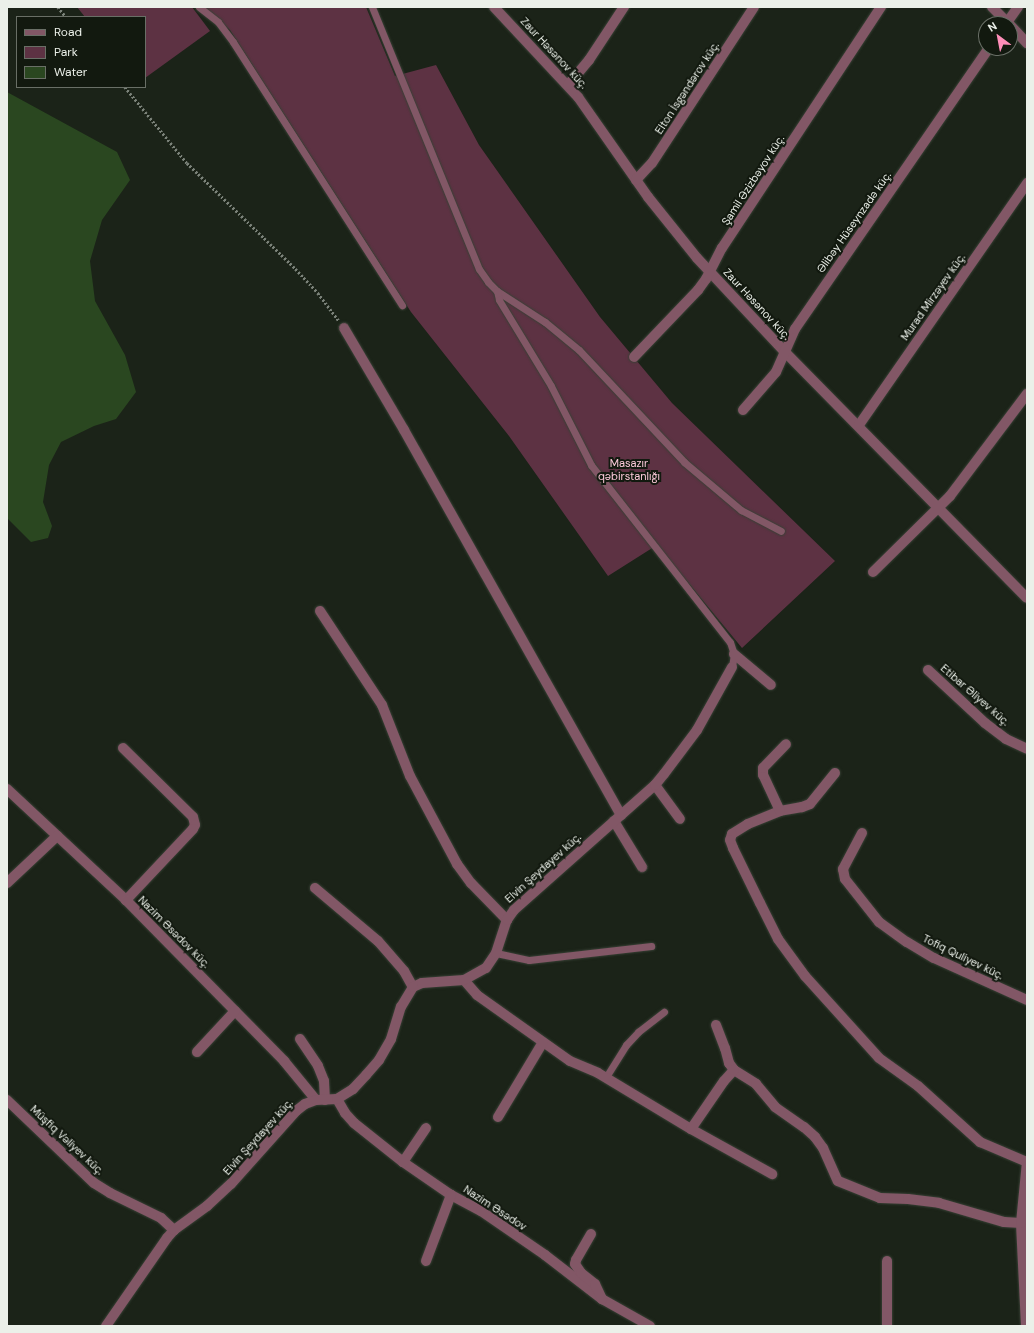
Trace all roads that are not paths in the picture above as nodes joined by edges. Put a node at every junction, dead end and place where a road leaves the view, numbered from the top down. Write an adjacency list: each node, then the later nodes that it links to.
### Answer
1 (199, 7): 19 (lane)
2 (372, 7): 18 (lane)
3 (494, 7): 14 (street, Zaur Həsənov küç.)
4 (624, 7): 14 (street)
5 (754, 7): 15 (street, Elton İsgəndərov küç.)
6 (881, 7): 17 (street, Şamil Əzizbəyov küç.)
7 (992, 7): 9 (street)
8 (1018, 7): 10 (street)
9 (1000, 16)
10 (1013, 16)
11 (1018, 35): 12 (street)
12 (1027, 44)
13 (983, 56): 21 (street, Əlibəy Hüseynzadə küç.)
14 (568, 85): 15 (street, Zaur Həsənov küç.)
15 (636, 180): 17 (street, Zaur Həsənov küç.)
16 (1027, 183): 25 (street, Murad Mirzəyev küç.)
17 (710, 271): 21 (street, Zaur Həsənov küç.); 22 (street, Şamil Əzizbəyov küç.)
18 (497, 291): 27 (lane); 31 (lane)
19 (402, 305)
20 (344, 328): 42 (street)
21 (784, 351): 24 (street, Əlibəy Hüseynzadə küç.); 25 (street, Zaur Həsənov küç.)
22 (634, 357)
23 (1027, 394): 26 (street)
24 (743, 410)
25 (859, 425): 26 (street, Zaur Həsənov küç.)
26 (938, 508): 28 (street); 29 (street, Zaur Həsənov küç.)
27 (781, 531)
28 (874, 572)
29 (1027, 597)
30 (320, 611): 50 (street)
31 (734, 654): 32 (lane); 34 (street)
32 (732, 666): 39 (street, Elvin Şeydayev küç.)
33 (928, 670): 37 (street, Etibar Əliyev küç.)
34 (771, 685)
35 (786, 744): 41 (street)
36 (123, 748): 49 (street)
37 (1027, 749)
38 (834, 773): 41 (street)
39 (655, 785): 42 (street, Elvin Şeydayev küç.); 43 (street)
40 (7, 788): 45 (street, Nazim Əsədov küç.)
41 (780, 811): 71 (street)
42 (617, 818): 46 (street); 50 (street, Elvin Şeydayev küç.)
43 (680, 819)
44 (862, 833): 55 (street, Tofiq Quliyev küç.)
45 (57, 836): 47 (street); 49 (street, Nazim Əsədov küç.)
46 (642, 867)
47 (7, 883)
48 (315, 888): 54 (street)
49 (126, 900): 56 (street, Nazim Əsədov küç.)
50 (508, 920): 52 (street, Elvin Şeydayev küç.)
51 (650, 946): 52 (lane)
52 (496, 954): 53 (street, Elvin Şeydayev küç.)
53 (464, 980): 54 (street, Elvin Şeydayev küç.); 60 (street)
54 (414, 987): 64 (street, Elvin Şeydayev küç.)
55 (1027, 1000)
56 (235, 1011): 61 (street); 66 (street, Nazim Əsədov küç.)
57 (664, 1012): 63 (lane)
58 (716, 1025): 62 (street)
59 (300, 1039): 66 (street)
60 (543, 1042): 63 (street); 67 (street)
61 (197, 1052)
62 (734, 1070): 69 (street); 74 (street)
63 (606, 1077): 69 (street)
64 (337, 1099): 66 (street, Elvin Şeydayev küç.); 70 (street, Nazim Əsədov)
65 (7, 1100): 75 (street, Müşfiq Vəliyev küç.)
66 (320, 1100): 75 (street, Elvin Şeydayev küç.)
67 (498, 1117)
68 (426, 1128): 70 (street)
69 (691, 1129): 72 (street)
70 (403, 1162): 73 (street, Nazim Əsədov)
71 (1027, 1162): 74 (street)
72 (772, 1174)
73 (451, 1195): 77 (street); 79 (street, Nazim Əsədov)
74 (1021, 1223): 83 (street)
75 (174, 1230): 80 (street, Elvin Şeydayev küç.)
76 (591, 1234): 79 (street)
77 (426, 1261)
78 (886, 1261): 82 (street)
79 (602, 1299): 81 (street, Nazim Əsədov)
80 (106, 1326)
81 (650, 1326)
82 (888, 1326)
83 (1026, 1326)

